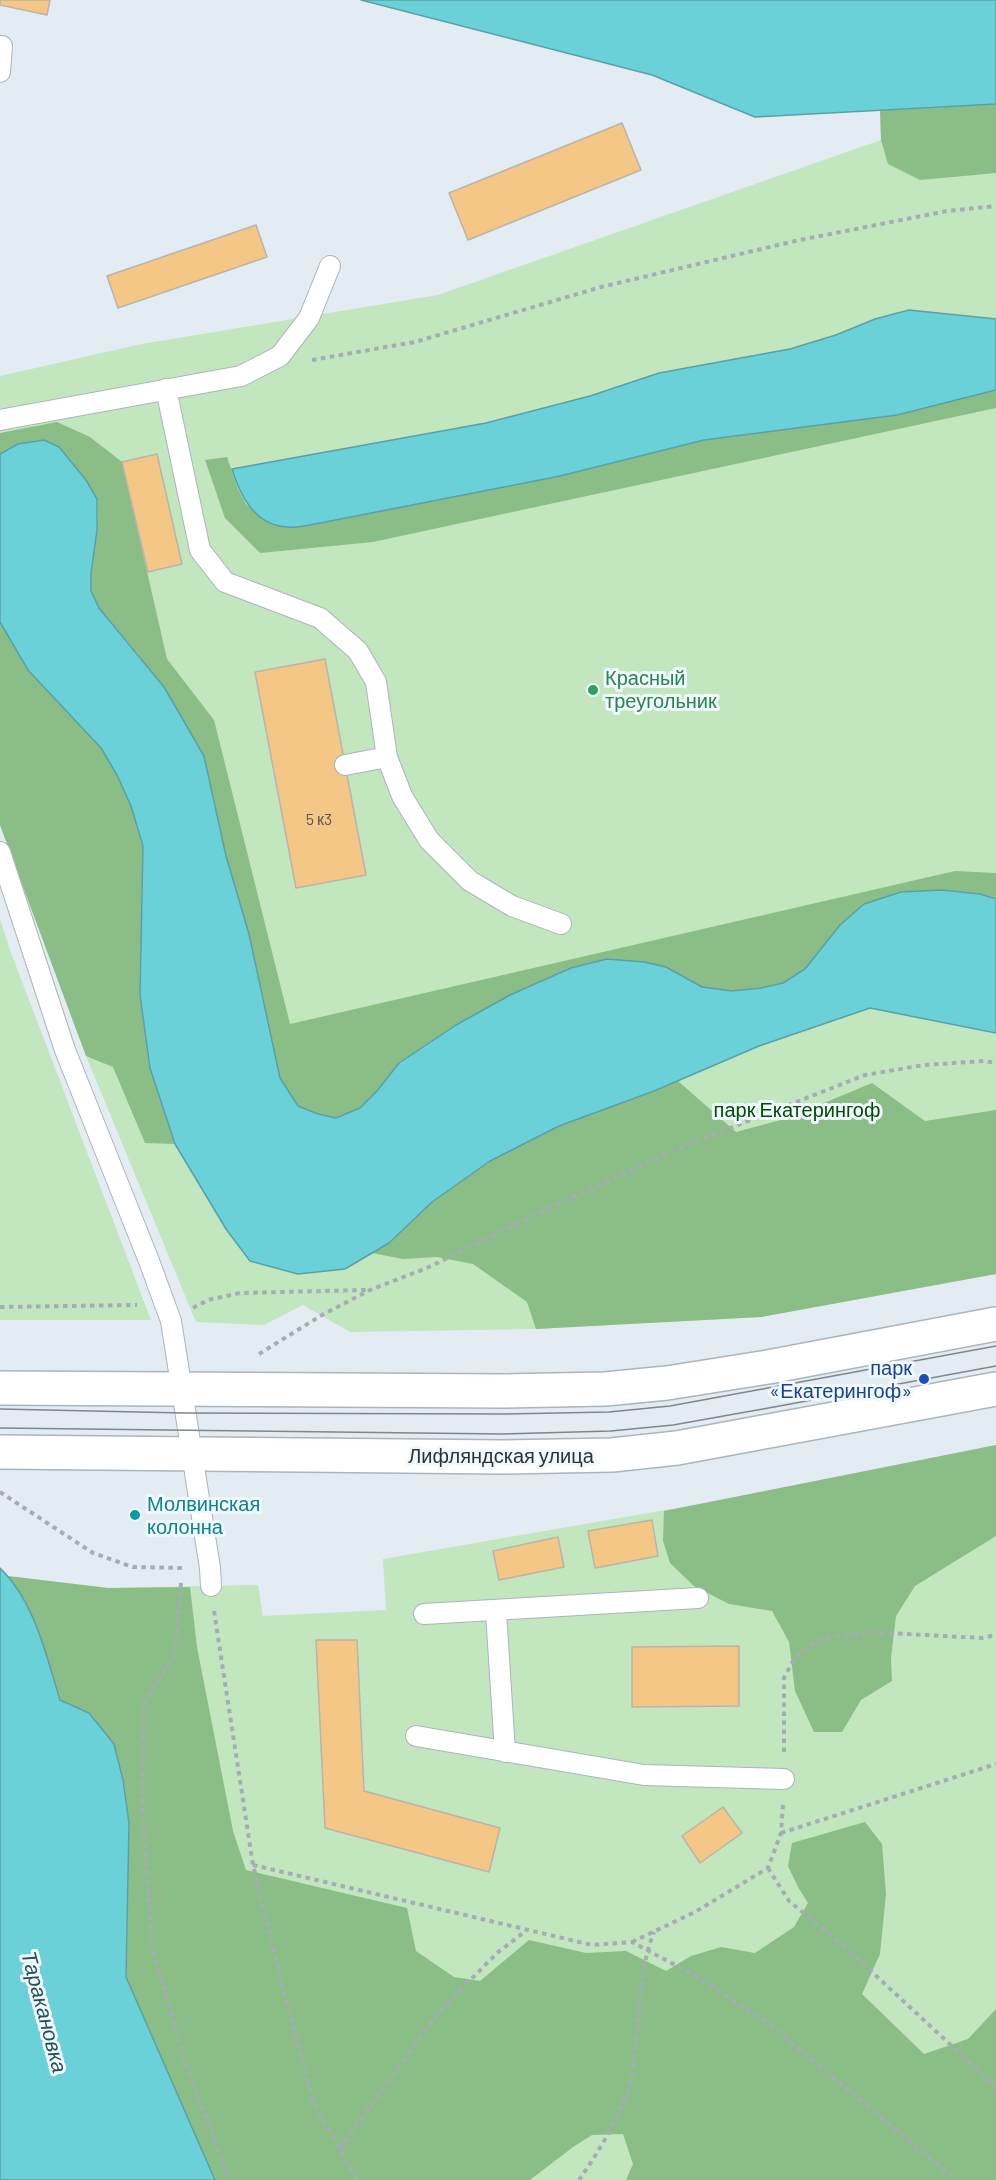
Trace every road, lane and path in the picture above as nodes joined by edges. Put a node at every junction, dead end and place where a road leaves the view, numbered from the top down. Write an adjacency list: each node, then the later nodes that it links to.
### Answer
1 (0, 46): 2 (lane)
2 (0, 72)
3 (996, 206): 5 (path)
4 (330, 266): 6 (lane)
5 (304, 361)
6 (166, 389): 7 (lane); 8 (lane)
7 (0, 420)
8 (387, 757): 9 (lane); 11 (lane)
9 (345, 765)
10 (0, 852): 15 (lane)
11 (561, 924)
12 (996, 1063): 13 (path)
13 (370, 1290): 15 (path); 17 (path)
14 (0, 1306): 15 (path)
15 (168, 1313): 19 (lane)
16 (996, 1324): 19 (main road)
17 (254, 1358)
18 (0, 1388): 19 (main road)
19 (181, 1389): 22 (lane)
20 (996, 1389): 22 (main road, Лифляндская улица)
21 (0, 1452): 22 (main road, Лифляндская улица)
22 (191, 1454): 25 (lane)
23 (0, 1492): 24 (path)
24 (182, 1568): 25 (path); 41 (path)
25 (210, 1577): 34 (path)
26 (698, 1598): 27 (lane)
27 (496, 1612): 28 (lane); 30 (lane)
28 (424, 1614)
29 (416, 1736): 30 (lane)
30 (505, 1752): 32 (lane)
31 (996, 1764): 33 (path)
32 (784, 1779)
33 (781, 1833)
34 (253, 1865): 36 (path); 40 (path)
35 (768, 1868): 39 (path)
36 (528, 1929): 38 (path); 40 (path)
37 (654, 1932): 38 (path)
38 (647, 1950): 43 (path); 44 (path)
39 (996, 2087)
40 (340, 2149): 42 (path)
41 (229, 2180)
42 (357, 2180)
43 (579, 2180)
44 (956, 2180)

